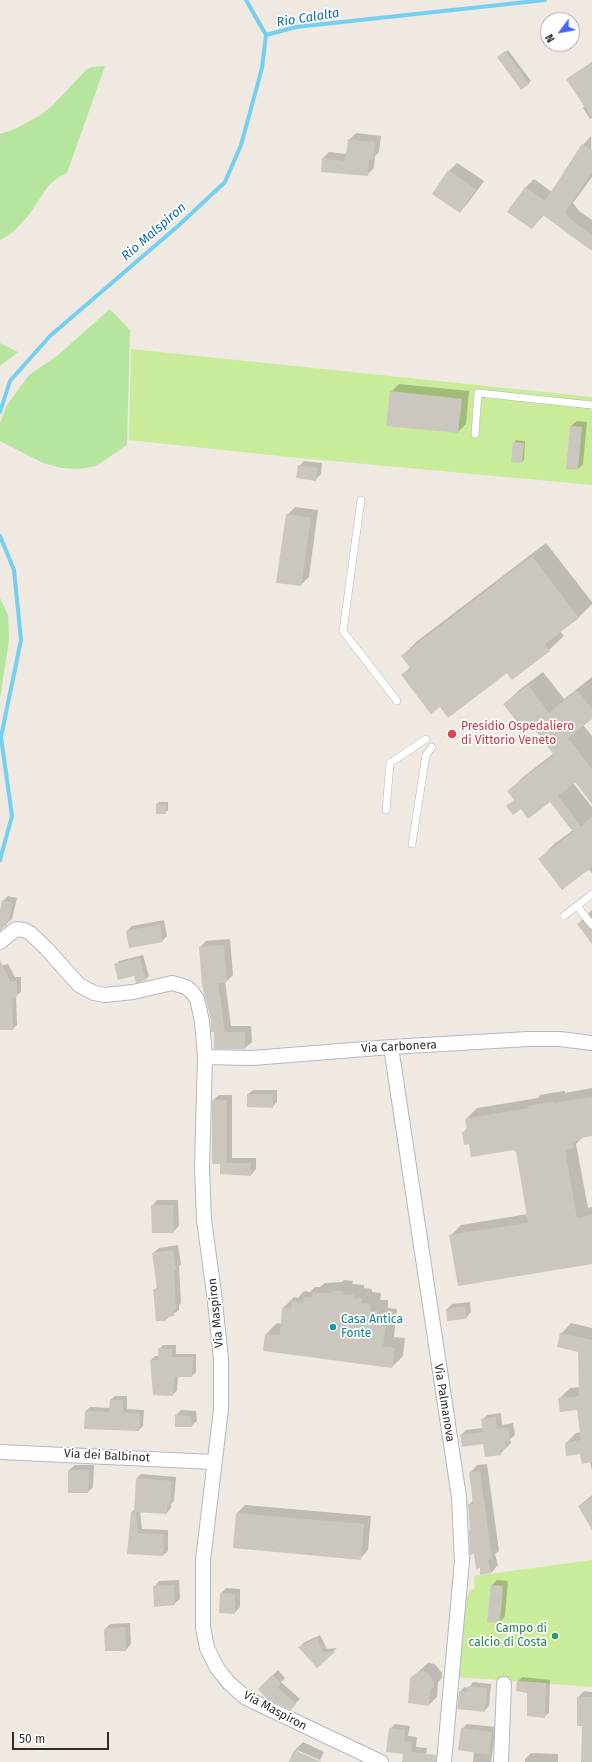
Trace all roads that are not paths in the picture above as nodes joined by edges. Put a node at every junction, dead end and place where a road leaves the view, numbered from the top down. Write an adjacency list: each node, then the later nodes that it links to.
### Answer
1 (592, 405): 2 (lane)
2 (475, 434)
3 (361, 500): 4 (lane)
4 (397, 701)
5 (426, 739): 7 (lane)
6 (432, 747): 8 (lane)
7 (386, 810)
8 (412, 844)
9 (592, 894): 10 (lane)
10 (577, 906): 11 (lane); 12 (lane)
11 (564, 916)
12 (592, 925)
13 (0, 942): 16 (street, Via Maspiron)
14 (592, 1043): 15 (street, Via Carbonera)
15 (391, 1047): 16 (street, Via Carbonera); 21 (street, Via Palmanova)
16 (205, 1057): 18 (street, Via Maspiron)
17 (0, 1452): 18 (street, Via dei Balbinot)
18 (214, 1462): 20 (street, Via Maspiron)
19 (504, 1684): 22 (street)
20 (381, 1762)
21 (444, 1762)
22 (501, 1762)

